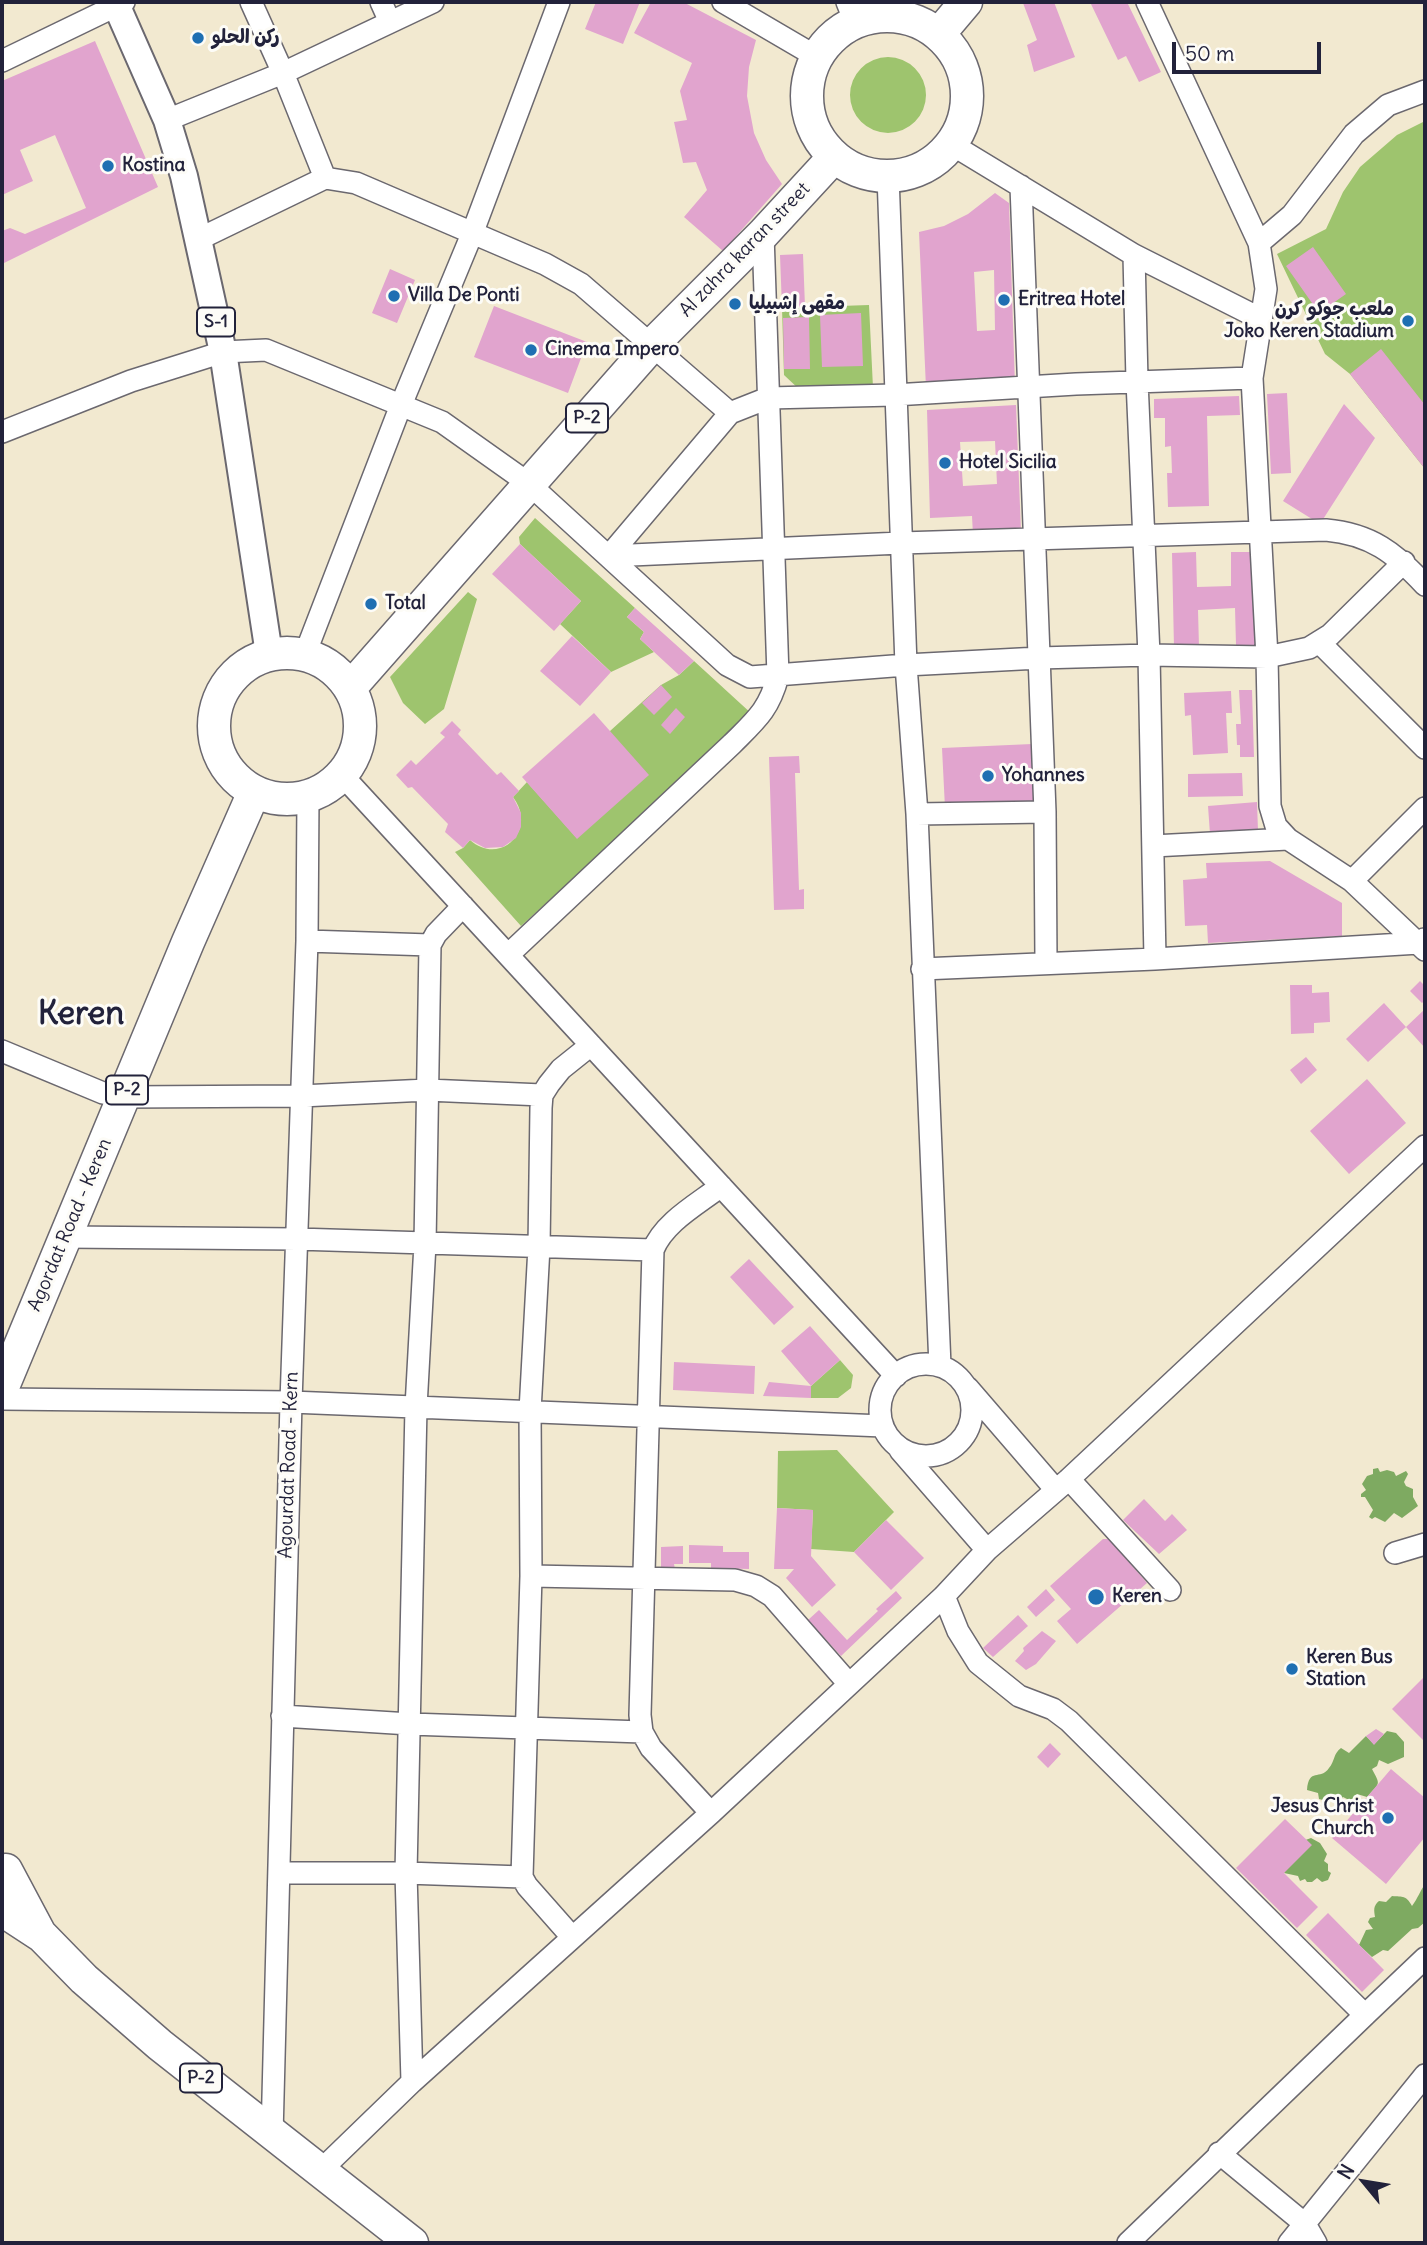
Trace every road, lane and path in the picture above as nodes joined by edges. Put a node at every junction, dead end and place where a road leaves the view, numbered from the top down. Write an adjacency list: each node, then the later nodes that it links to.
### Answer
1 (251, 2): 15 (street)
2 (381, 2): 11 (street)
3 (433, 2): 11 (street)
4 (559, 2): 23 (street)
5 (723, 2): 13 (street)
6 (966, 2): 12 (highway)
7 (1147, 2): 26 (street)
8 (118, 3): 14 (street); 17 (main road, S-1)
9 (900, 9): 10 (highway); 12 (highway)
10 (851, 12): 13 (highway)
11 (390, 22): 15 (street)
12 (939, 34): 18 (highway)
13 (817, 57): 19 (highway)
14 (2, 61)
15 (283, 73): 17 (street); 21 (street)
16 (1425, 91): 26 (street)
17 (167, 120): 25 (main road, S-1)
18 (951, 144): 20 (highway); 22 (street)
19 (834, 156): 20 (highway); 24 (highway, Al zahra karan street / P-2)
20 (888, 176): 34 (street)
21 (325, 178): 23 (street); 25 (street)
22 (1021, 186): 27 (street); 33 (street)
23 (471, 233): 29 (street); 36 (street)
24 (763, 234): 29 (highway, Al zahra karan street / P-2); 35 (street)
25 (198, 239): 30 (main road, S-1)
26 (1259, 243): 28 (street)
27 (1134, 255): 28 (street); 32 (street)
28 (1261, 319): 31 (street)
29 (651, 346): 37 (street); 39 (highway, Al zahra karan street / P-2)
30 (223, 352): 36 (street); 38 (street); 49 (main road, S-1)
31 (1252, 378): 32 (street); 40 (street)
32 (1137, 381): 33 (street); 41 (street)
33 (1028, 387): 34 (street); 42 (street)
34 (894, 395): 35 (street); 43 (street)
35 (768, 398): 37 (street); 44 (street)
36 (401, 405): 39 (street); 50 (street)
37 (730, 413): 45 (street)
38 (2, 432)
39 (528, 483): 45 (street); 56 (highway, Al zahra karan street / P-2)
40 (1261, 531): 41 (street); 46 (street); 52 (street)
41 (1144, 536): 42 (street); 51 (street)
42 (1035, 539): 43 (street); 53 (street)
43 (901, 543): 44 (street); 54 (street)
44 (774, 548): 45 (street); 55 (street)
45 (609, 556): 55 (street)
46 (1404, 562): 47 (street); 48 (street)
47 (1425, 585)
48 (1320, 643): 52 (street); 57 (street)
49 (269, 654): 50 (highway); 59 (highway)
50 (304, 654): 56 (highway)
51 (1149, 655): 52 (street); 53 (street); 65 (street)
52 (1267, 657): 64 (street)
53 (1039, 658): 54 (street); 62 (street)
54 (906, 665): 55 (street); 63 (street)
55 (778, 676): 71 (street)
56 (350, 688): 58 (highway)
57 (1425, 748)
58 (341, 774): 60 (highway); 67 (street)
59 (254, 792): 60 (highway); 80 (highway, Agordat Road - Keren / P-2)
60 (308, 796): 68 (street, Agourdat Road - Kern)
61 (1425, 808): 66 (street)
62 (1045, 812): 63 (street); 73 (street)
63 (917, 814): 74 (street)
64 (1287, 839): 65 (street); 66 (street)
65 (1153, 846): 72 (street)
66 (1352, 881): 69 (street)
67 (463, 906): 70 (street); 71 (street)
68 (307, 941): 70 (street); 79 (street, Agourdat Road - Kern)
69 (1423, 943): 72 (street)
70 (430, 946): 77 (street)
71 (508, 955): 75 (street)
72 (1155, 959): 73 (street)
73 (1046, 962): 74 (street)
74 (922, 969): 88 (street)
75 (591, 1045): 78 (street); 82 (street)
76 (2, 1051): 80 (street)
77 (427, 1090): 78 (street); 79 (street); 85 (street)
78 (542, 1095): 86 (street)
79 (302, 1096): 80 (street); 84 (street, Agourdat Road - Kern)
80 (124, 1097): 83 (highway, Agordat Road - Keren / P-2)
81 (1425, 1146): 99 (street)
82 (722, 1186): 87 (street); 89 (street)
83 (64, 1237): 84 (street); 91 (highway, Agordat Road - Keren / P-2)
84 (297, 1239): 85 (street); 93 (street, Agourdat Road - Kern)
85 (425, 1244): 86 (street); 94 (street)
86 (539, 1247): 87 (street); 95 (street)
87 (653, 1250): 96 (street)
88 (940, 1366): 89 (street); 90 (street)
89 (896, 1376): 97 (street)
90 (963, 1382): 98 (street); 99 (street)
91 (2, 1390)
92 (2, 1399): 93 (street)
93 (291, 1402): 94 (street); 108 (street, Agourdat Road - Kern)
94 (416, 1407): 95 (street); 109 (street)
95 (530, 1411): 96 (street); 103 (street)
96 (648, 1416): 97 (street); 104 (street)
97 (883, 1426): 98 (street)
98 (897, 1446): 101 (street)
99 (1063, 1484): 101 (street); 105 (street)
100 (1425, 1544): 102 (street)
101 (987, 1550): 106 (street)
102 (1395, 1553)
103 (531, 1576): 104 (street); 110 (street)
104 (643, 1578): 107 (street); 111 (street)
105 (1170, 1590)
106 (944, 1596): 107 (street); 121 (street)
107 (849, 1684): 112 (street)
108 (282, 1716): 109 (street); 114 (street, Agourdat Road - Kern)
109 (410, 1724): 110 (street); 115 (street)
110 (526, 1728): 111 (street); 116 (street)
111 (642, 1732): 112 (street)
112 (711, 1813): 119 (street)
113 (3, 1869): 118 (highway, P-2)
114 (279, 1873): 115 (street); 124 (street, Agourdat Road - Kern)
115 (406, 1873): 116 (street); 123 (street)
116 (522, 1877): 119 (street)
117 (2, 1910): 118 (highway, P-2)
118 (42, 1936): 124 (highway, P-2)
119 (572, 1937): 123 (street)
120 (1425, 1958): 121 (street)
121 (1365, 2015): 125 (street)
122 (1425, 2075): 127 (street)
123 (412, 2082): 126 (street)
124 (272, 2135): 126 (highway, P-2)
125 (1219, 2153): 127 (street); 129 (street)
126 (319, 2172): 128 (highway, P-2)
127 (1305, 2224): 130 (street); 131 (street)
128 (411, 2243)
129 (1128, 2243)
130 (1289, 2243)
131 (1316, 2243)

